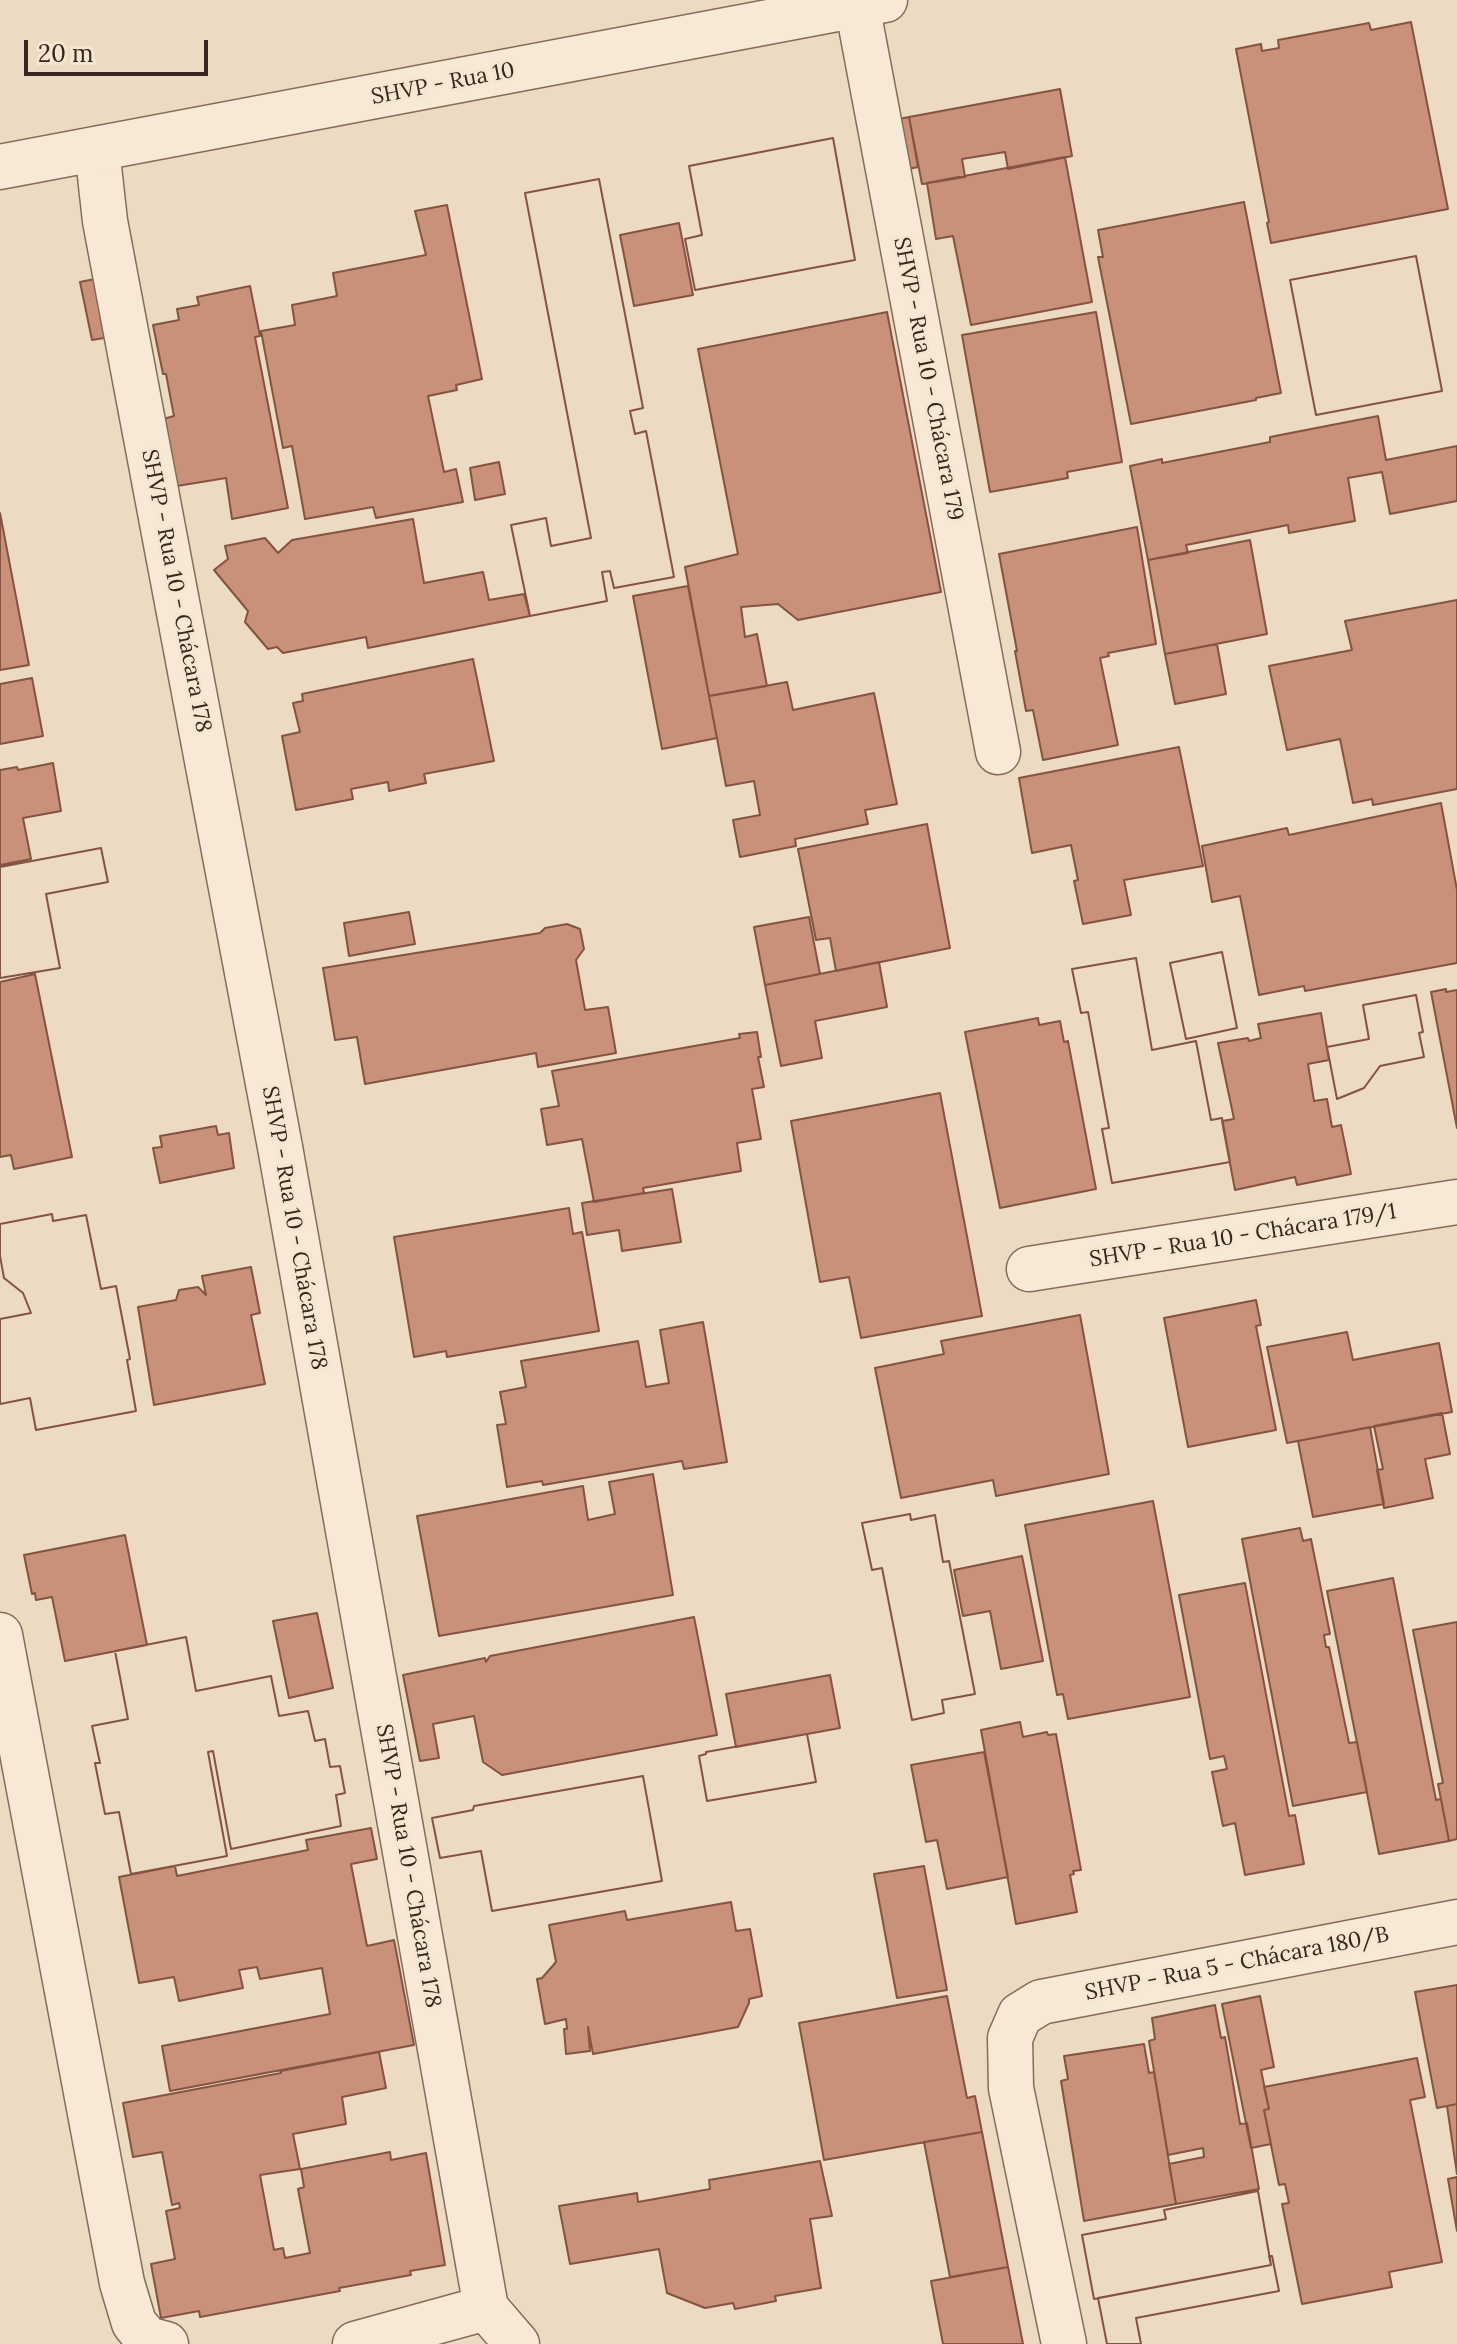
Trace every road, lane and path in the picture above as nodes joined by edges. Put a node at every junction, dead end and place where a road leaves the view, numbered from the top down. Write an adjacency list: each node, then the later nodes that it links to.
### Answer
1 (871, 3): 2 (street, SHVP - Rua 10); 4 (street, SHVP - Rua 10 - Chácara 179)
2 (97, 149): 3 (street, SHVP - Rua 10); 9 (street, SHVP - Rua 10 - Chácara 178)
3 (0, 167)
4 (998, 752)
5 (1457, 1202): 6 (street, SHVP - Rua 10 - Chácara 179/1)
6 (1029, 1269)
7 (0, 1635): 10 (street)
8 (1457, 1922): 13 (street, SHVP - Rua 5 - Chácara 180/B)
9 (486, 2308): 11 (street); 12 (street)
10 (166, 2344)
11 (355, 2344)
12 (517, 2344)
13 (1064, 2344)

